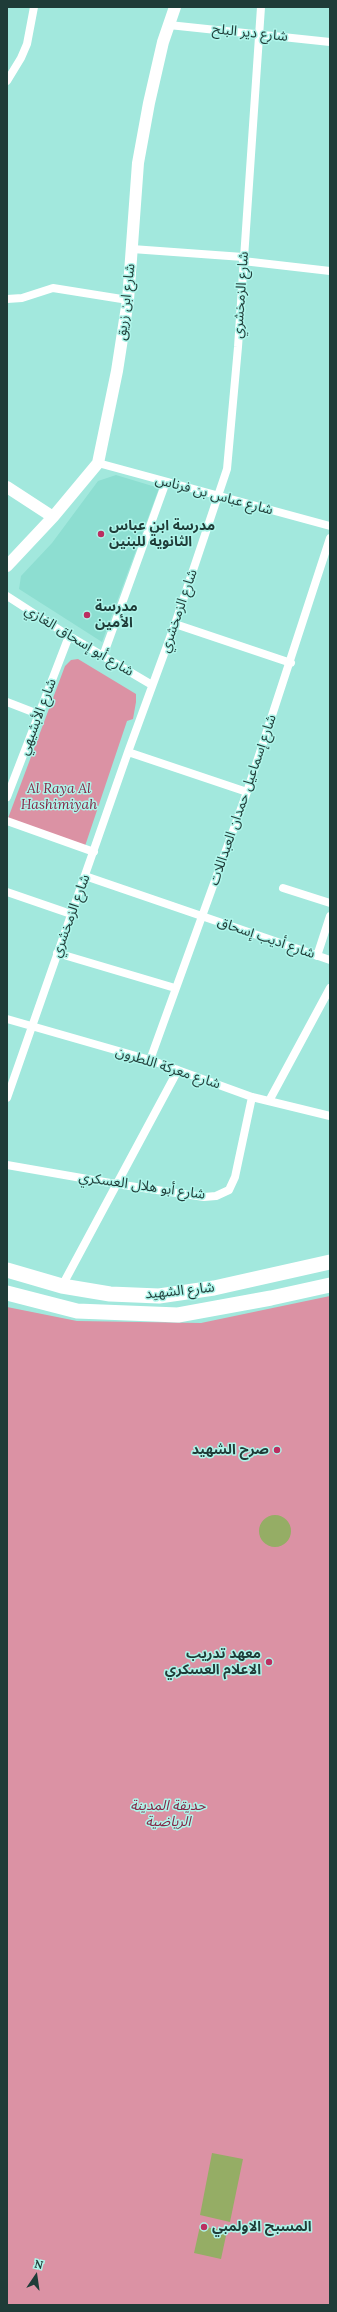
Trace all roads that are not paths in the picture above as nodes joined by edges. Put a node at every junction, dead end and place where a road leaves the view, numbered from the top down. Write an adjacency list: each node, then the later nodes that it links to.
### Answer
1 (34, 7): 7 (street)
2 (175, 7): 4 (street, شارع ابن زريق)
3 (261, 7): 5 (street, شارع الزمخشري)
4 (169, 25): 5 (street, شارع دير البلح); 8 (street, شارع ابن زريق)
5 (259, 34): 6 (street, شارع دير البلح); 9 (street, شارع الزمخشري)
6 (330, 42)
7 (7, 81)
8 (132, 250): 9 (street); 12 (street, شارع ابن زريق)
9 (243, 259): 10 (street); 16 (street, شارع الزمخشري)
10 (330, 272)
11 (7, 300): 12 (street)
12 (128, 300): 13 (street, شارع ابن زريق)
13 (98, 463): 14 (street, شارع عباس بن فرناس); 17 (street, شارع ابن زريق)
14 (166, 482): 16 (street, شارع عباس بن فرناس); 24 (street)
15 (7, 487): 17 (street)
16 (219, 496): 18 (street, شارع عباس بن فرناس); 22 (street, شارع الزمخشري)
17 (53, 517): 20 (street, شارع ابن زريق)
18 (330, 526)
19 (330, 538): 25 (street, شارع إسماعيل حمدان العبداللات)
20 (7, 566)
21 (7, 596): 23 (street, شارع أبو إسحاق الغازي)
22 (175, 624): 25 (street); 26 (street, شارع الزمخشري)
23 (69, 636): 24 (street, شارع أبو إسحاق الغازي); 28 (street, شارع الأبشيهي)
24 (103, 656): 26 (street, شارع أبو إسحاق الغازي)
25 (291, 663): 30 (street, شارع إسماعيل حمدان العبداللات)
26 (152, 685): 29 (street, شارع الزمخشري)
27 (7, 702): 28 (street)
28 (38, 714): 31 (street, شارع الأبشيهي)
29 (128, 752): 30 (street); 33 (street, شارع الزمخشري)
30 (247, 792): 39 (street, شارع إسماعيل حمدان العبداللات)
31 (8, 793)
32 (7, 821): 33 (street)
33 (94, 852): 34 (street, شارع الزمخشري)
34 (85, 876): 38 (street, شارع الزمخشري); 39 (street, شارع أديب إسحاق)
35 (283, 888): 37 (street)
36 (7, 892): 38 (street)
37 (330, 903)
38 (71, 914): 41 (street, شارع الزمخشري)
39 (202, 916): 42 (street, شارع أديب إسحاق); 44 (street, شارع إسماعيل حمدان العبداللات)
40 (330, 916): 42 (street)
41 (57, 953): 44 (street); 47 (street, شارع الزمخشري)
42 (317, 956): 43 (street, شارع أديب إسحاق)
43 (330, 960)
44 (175, 988): 48 (street, شارع إسماعيل حمدان العبداللات)
45 (330, 988): 52 (street)
46 (7, 1019): 47 (street, شارع معركة اللطرون)
47 (33, 1027): 48 (street, شارع معركة اللطرون); 51 (street, شارع الزمخشري)
48 (150, 1060): 49 (street, شارع معركة اللطرون)
49 (178, 1070): 50 (street, شارع معركة اللطرون); 55 (street)
50 (252, 1097): 52 (street, شارع معركة اللطرون); 55 (street, شارع أبو هلال العسكري)
51 (7, 1098)
52 (269, 1101): 53 (street, شارع معركة اللطرون)
53 (330, 1116)
54 (7, 1165): 55 (street, شارع أبو هلال العسكري)
55 (116, 1184): 59 (street)
56 (330, 1262): 59 (highway, شارع الشهيد)
57 (7, 1270): 59 (highway, شارع الشهيد)
58 (330, 1285): 60 (highway, شارع الشهيد)
59 (62, 1286)
60 (7, 1293)

